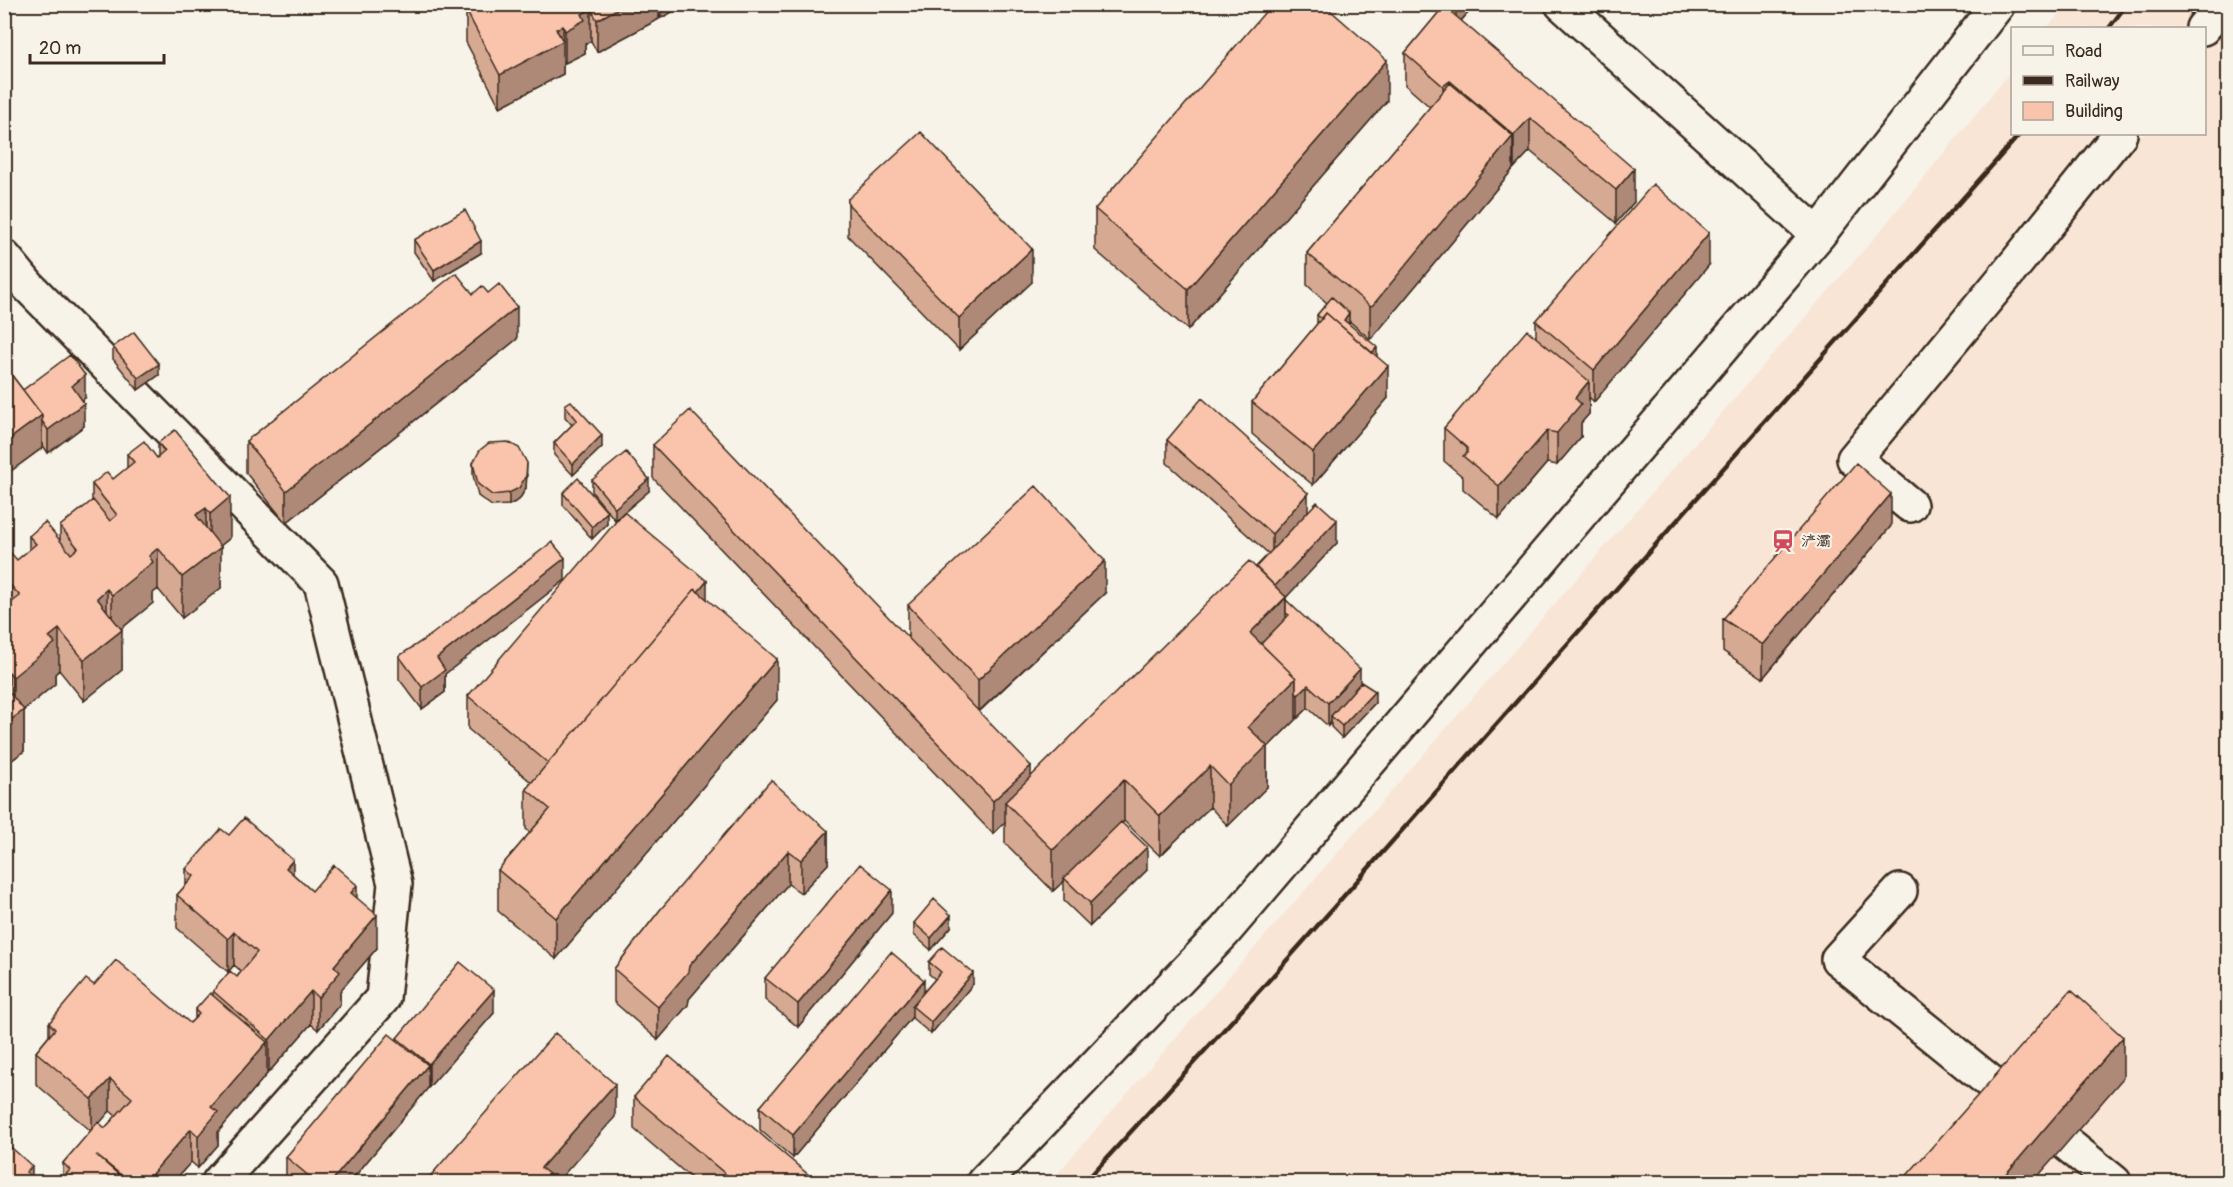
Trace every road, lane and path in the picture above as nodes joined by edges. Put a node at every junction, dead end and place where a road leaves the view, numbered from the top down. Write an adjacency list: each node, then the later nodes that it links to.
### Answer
1 (1562, 4): 6 (street)
2 (1998, 4): 6 (street)
3 (2223, 4): 4 (street)
4 (2205, 27)
5 (2119, 135): 8 (street)
6 (1818, 236): 11 (street)
7 (4, 257): 10 (street)
8 (1910, 505)
9 (1900, 891): 12 (street)
10 (219, 1182)
11 (984, 1182)
12 (2114, 1182)

